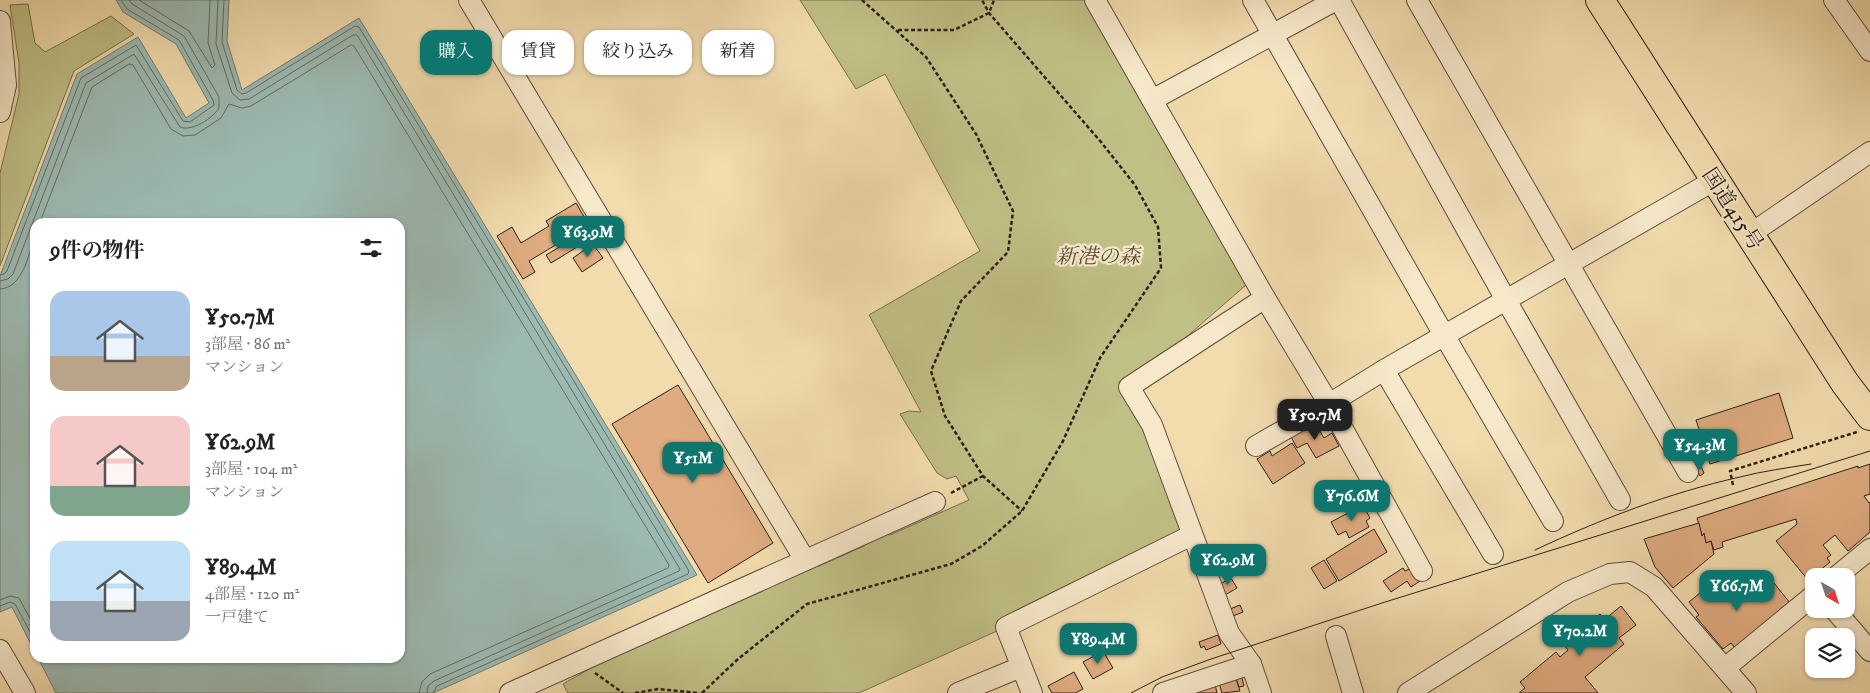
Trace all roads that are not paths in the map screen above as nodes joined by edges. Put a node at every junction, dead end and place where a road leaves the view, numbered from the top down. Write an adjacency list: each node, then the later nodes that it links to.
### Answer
1 (469, 0): 31 (street)
2 (1095, 0): 11 (street)
3 (1253, 0): 9 (street)
4 (1338, 0): 9 (street); 18 (street)
5 (1416, 0): 16 (street)
6 (1600, 0): 14 (highway, 国道415号)
7 (1834, 0): 10 (street)
8 (0, 20): 12 (street)
9 (1272, 35): 11 (street); 19 (street)
10 (1870, 51)
11 (1152, 100): 17 (street)
12 (0, 112)
13 (1870, 152): 15 (street)
14 (1715, 180): 15 (highway, 国道415号); 16 (street)
15 (1749, 235): 22 (highway, 国道415号)
16 (1568, 264): 18 (street); 24 (street)
17 (1265, 298): 21 (street); 28 (street)
18 (1506, 300): 19 (street); 25 (street)
19 (1444, 335): 20 (street); 27 (street)
20 (1384, 370): 21 (street); 30 (street)
21 (1330, 404): 23 (street); 33 (street)
22 (1868, 423)
23 (1256, 446)
24 (1688, 472)
25 (1620, 500)
26 (935, 502): 31 (street)
27 (1553, 521)
28 (1192, 535): 39 (street); 40 (street)
29 (1870, 549): 32 (street)
30 (1493, 554)
31 (805, 560): 43 (street)
32 (1847, 568)
33 (1422, 571)
34 (1805, 602): 41 (street)
35 (1842, 618): 38 (street)
36 (1336, 636): 48 (street)
37 (0, 650): 42 (street)
38 (1870, 651)
39 (1251, 664): 46 (street); 47 (street)
40 (1021, 667): 44 (street); 45 (street)
41 (1725, 668): 49 (street); 50 (street)
42 (25, 693)
43 (510, 693)
44 (958, 693)
45 (1032, 693)
46 (1163, 693)
47 (1261, 693)
48 (1353, 693)
49 (1408, 693)
50 (1746, 693)

